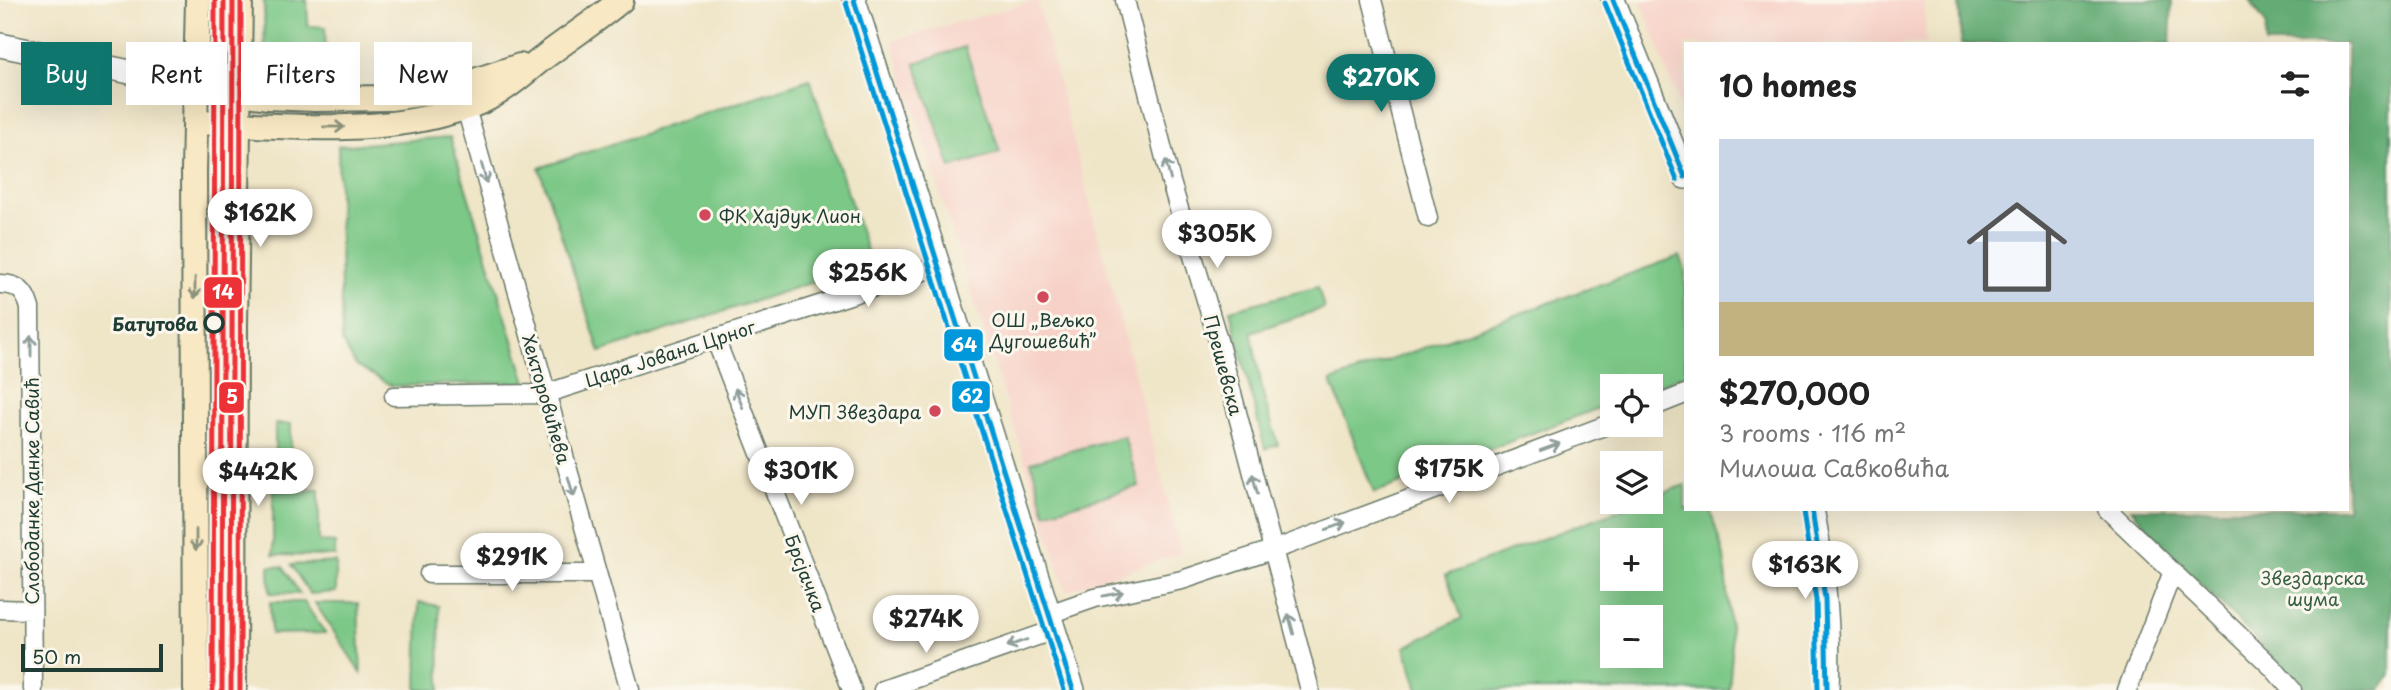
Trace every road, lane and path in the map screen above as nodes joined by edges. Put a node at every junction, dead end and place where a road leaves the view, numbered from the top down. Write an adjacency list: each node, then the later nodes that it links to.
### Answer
1 (198, 0): 8 (main road)
2 (240, 0): 13 (main road)
3 (621, 0): 10 (main road)
4 (854, 0): 20 (street)
5 (1125, 0): 30 (street, Прешевска, one-way to 5)
6 (1372, 0): 19 (street)
7 (1613, 0): 18 (street)
8 (198, 42)
9 (0, 45): 11 (street)
10 (545, 56): 13 (main road); 15 (main road)
11 (126, 71)
12 (227, 91): 13 (main road)
13 (239, 93): 17 (main road)
14 (196, 105): 16 (main road)
15 (466, 108): 17 (main road, one-way to 15); 23 (street, Хекторовићева, one-way to 23)
16 (196, 122): 17 (main road); 38 (main road, one-way to 38)
17 (239, 123): 39 (main road)
18 (1684, 175)
19 (1429, 218)
20 (939, 266): 22 (street, Цара Јована Црног); 36 (street)
21 (0, 284): 35 (street, Слободанке Данке Савић, one-way to 21)
22 (715, 338): 23 (street, Цара Јована Црног); 41 (street, Брсјачка, one-way to 22)
23 (545, 394): 25 (street, Цара Јована Црног); 32 (street, Хекторовићева, one-way to 32)
24 (1684, 394): 26 (street)
25 (394, 396)
26 (1663, 403)
27 (1600, 427): 30 (street, one-way to 27)
28 (1812, 511): 45 (street)
29 (2109, 511): 33 (street)
30 (1272, 550): 36 (street, one-way to 30); 44 (street, Прешевска, one-way to 30)
31 (429, 574): 32 (street)
32 (595, 574): 40 (street, Хекторовићева)
33 (2172, 574): 46 (street); 47 (street)
34 (0, 609): 35 (street)
35 (31, 610): 37 (street, Слободанке Данке Савић)
36 (1051, 622): 42 (street, one-way to 42); 43 (street)
37 (33, 690)
38 (196, 690)
39 (234, 690)
40 (629, 690)
41 (852, 690)
42 (883, 690)
43 (1073, 690)
44 (1310, 690)
45 (1827, 690)
46 (2127, 690)
47 (2292, 690)

